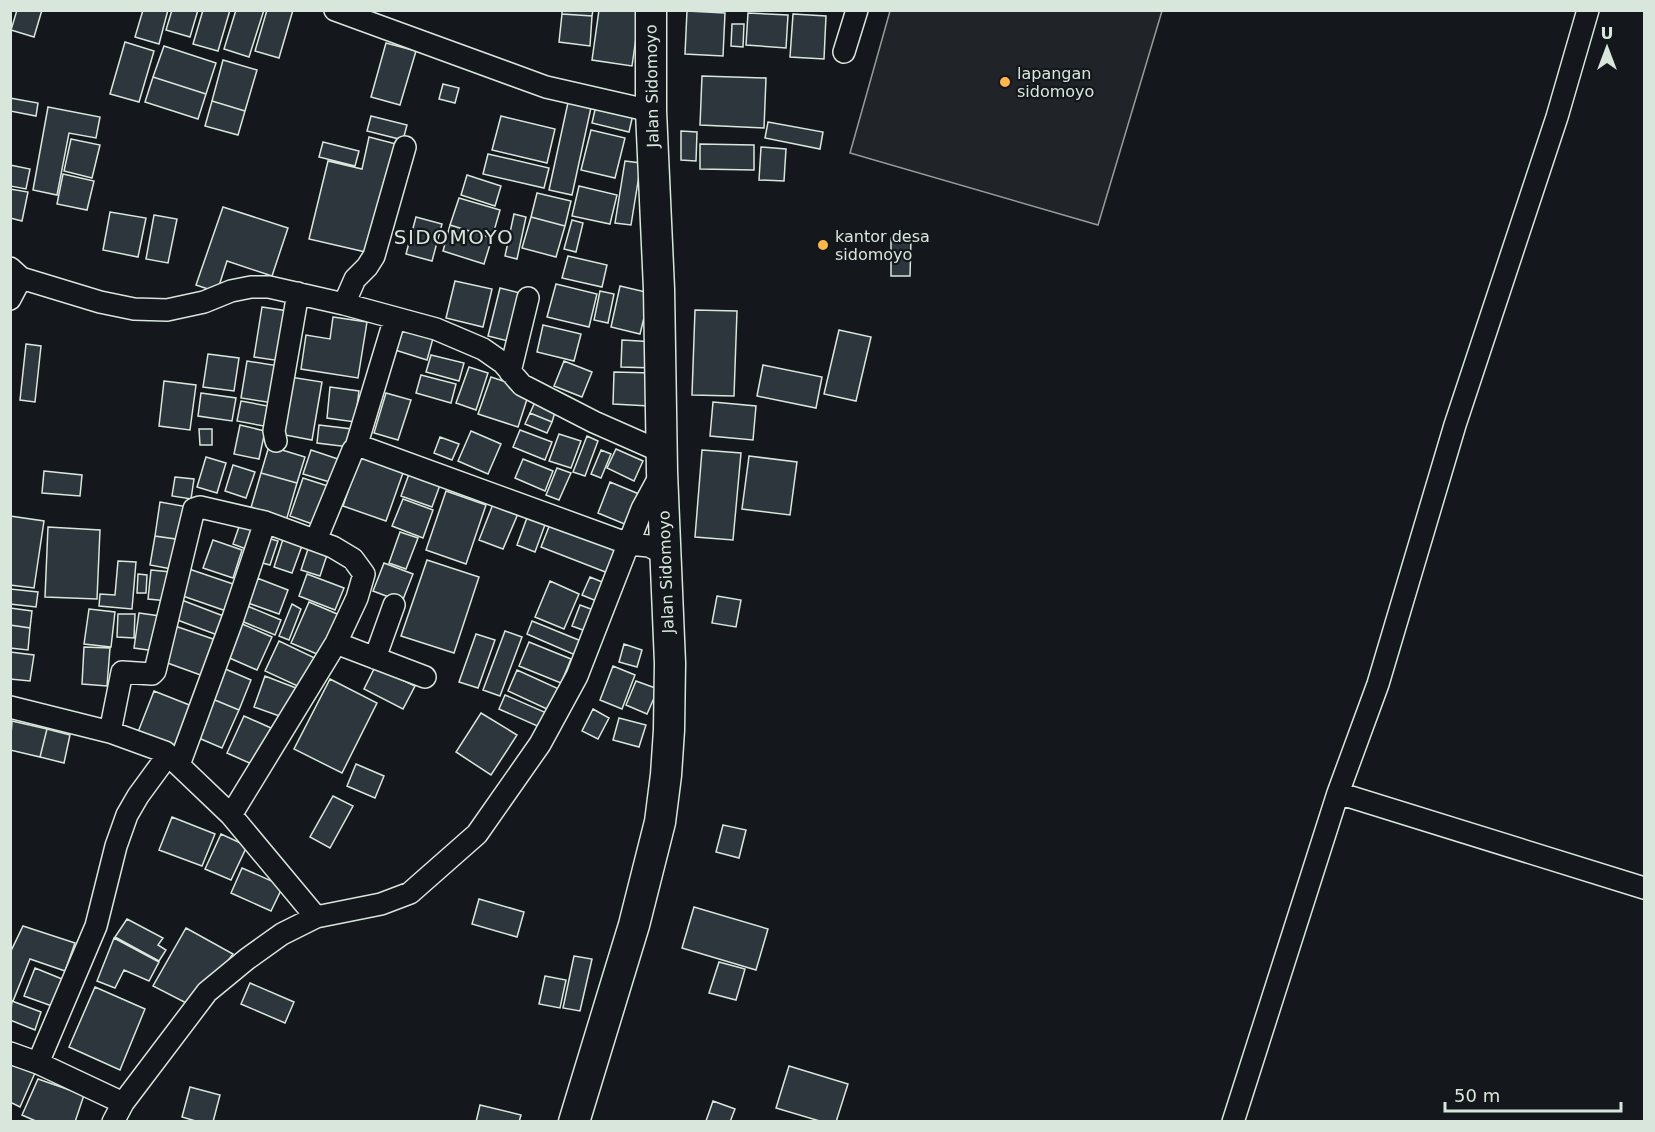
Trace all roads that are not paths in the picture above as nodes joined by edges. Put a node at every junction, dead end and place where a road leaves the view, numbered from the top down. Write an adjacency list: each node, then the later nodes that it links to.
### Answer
1 (335, 10): 6 (street)
2 (651, 10): 6 (main road, Jalan Sidomoyo)
3 (857, 10): 5 (street)
4 (1588, 10): 29 (street)
5 (844, 52)
6 (651, 111): 17 (main road, Jalan Sidomoyo)
7 (405, 147): 12 (street)
8 (16, 273): 9 (street); 11 (street)
9 (298, 293): 12 (street); 15 (street)
10 (528, 298): 14 (street)
11 (10, 299)
12 (344, 304): 13 (street)
13 (395, 318): 14 (street); 16 (street)
14 (510, 372): 17 (street)
15 (276, 441)
16 (356, 447): 19 (street); 20 (street)
17 (662, 462): 20 (street); 21 (main road, Jalan Sidomoyo)
18 (265, 522): 19 (street); 27 (street); 28 (street)
19 (316, 540): 23 (street)
20 (629, 544): 21 (street); 32 (street)
21 (665, 554): 36 (main road, Jalan Sidomoyo)
22 (394, 605): 24 (street)
23 (336, 643): 24 (street); 30 (street)
24 (375, 658): 25 (street)
25 (425, 678)
26 (10, 707): 27 (street)
27 (110, 732): 28 (street)
28 (174, 760): 30 (street); 34 (street)
29 (1338, 793): 31 (street); 37 (street)
30 (231, 815): 32 (street)
31 (1644, 888)
32 (316, 917): 35 (street)
33 (10, 1053): 34 (street)
34 (38, 1063): 35 (street)
35 (118, 1112)
36 (574, 1122)
37 (1233, 1122)

